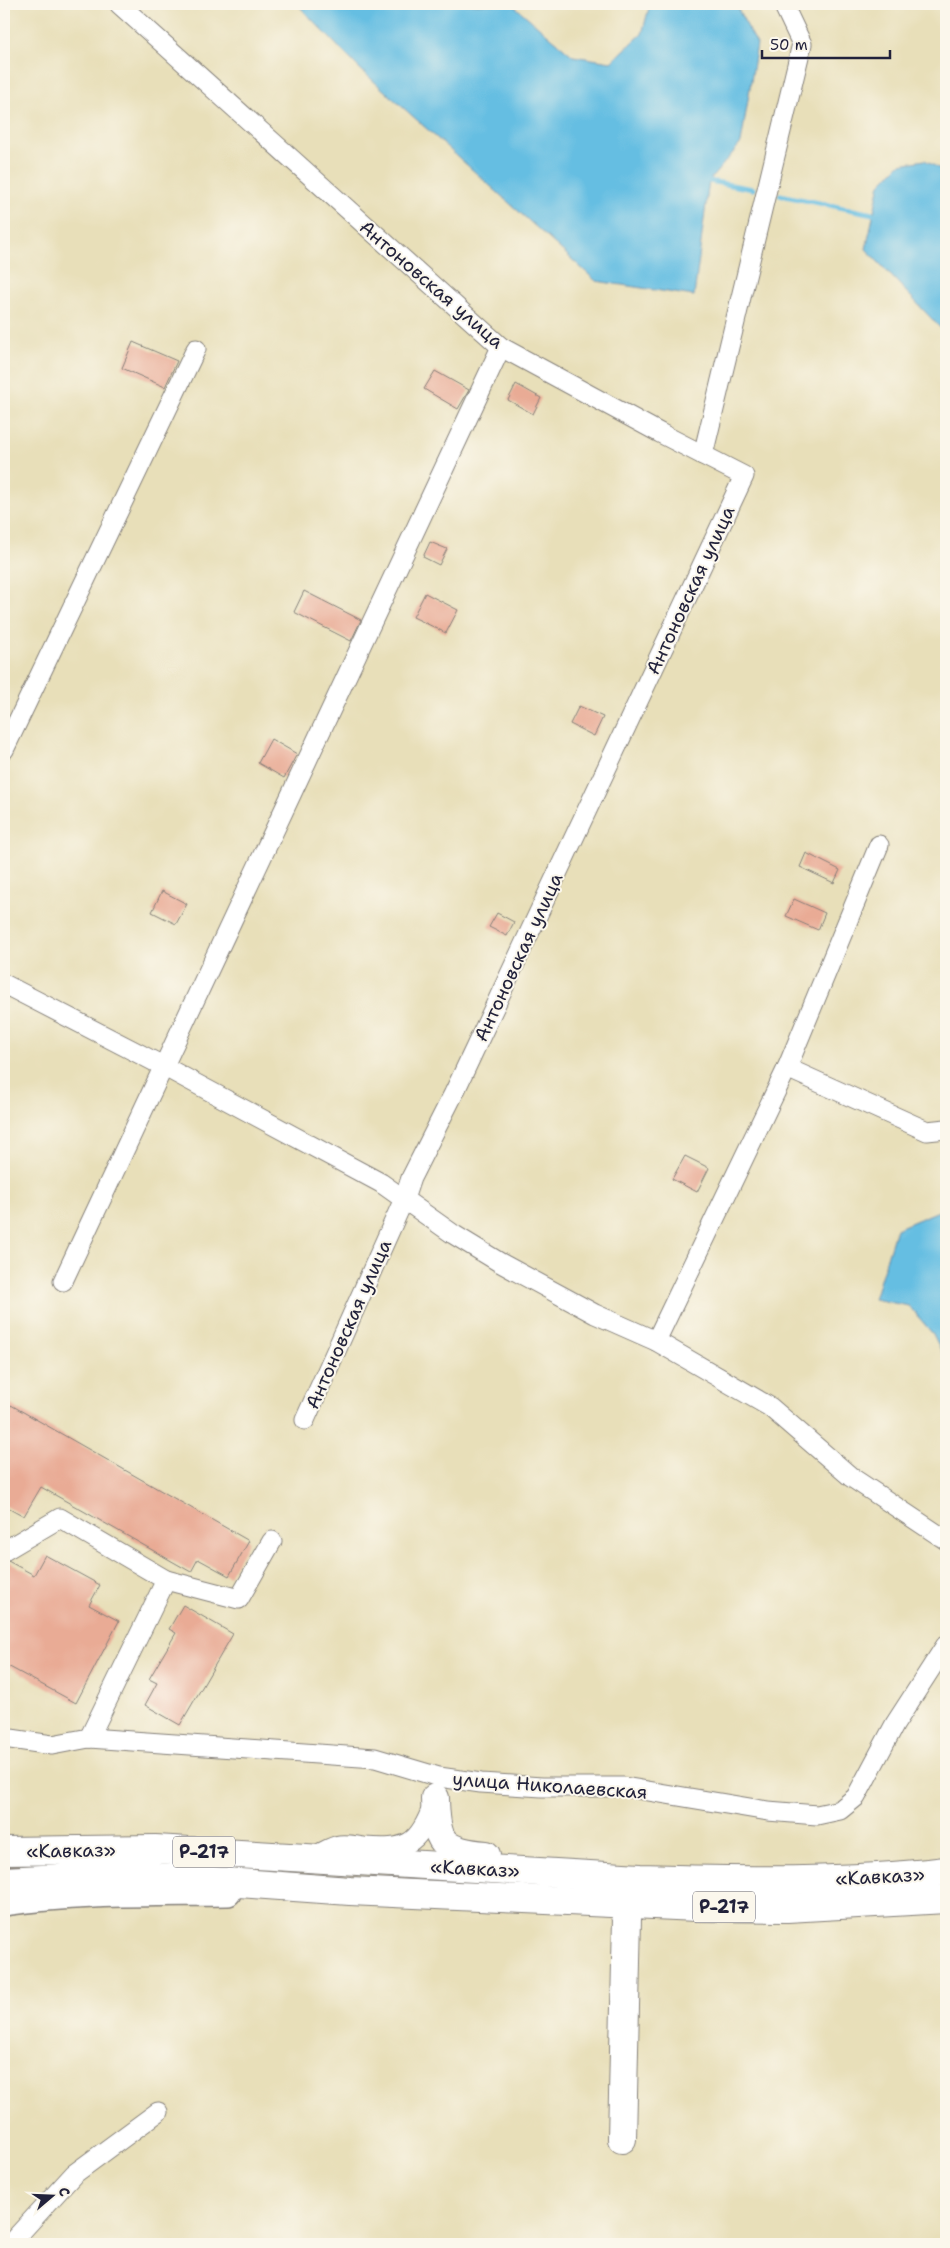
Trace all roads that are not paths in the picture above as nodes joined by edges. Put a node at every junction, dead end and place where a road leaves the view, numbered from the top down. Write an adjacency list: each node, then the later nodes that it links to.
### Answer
1 (119, 4): 3 (street, Антоновская улица)
2 (783, 4): 5 (street)
3 (501, 347): 5 (street, Антоновская улица); 9 (street)
4 (196, 349): 6 (street)
5 (703, 454): 12 (street, Антоновская улица)
6 (4, 750)
7 (879, 845): 10 (street)
8 (4, 984): 9 (street)
9 (163, 1066): 12 (street); 13 (street)
10 (787, 1068): 11 (street); 14 (street)
11 (946, 1129)
12 (404, 1199): 14 (street); 15 (street, Антоновская улица)
13 (63, 1280)
14 (656, 1342): 16 (street)
15 (305, 1420)
16 (946, 1540)
17 (272, 1541): 19 (street)
18 (4, 1551): 19 (street)
19 (166, 1580): 22 (street)
20 (946, 1645): 23 (street, улица Николаевская)
21 (4, 1738): 22 (street, улица Николаевская)
22 (89, 1738): 23 (street, улица Николаевская)
23 (437, 1787): 25 (street); 27 (highway)
24 (4, 1851): 25 (highway, «Кавказ» / Р-217)
25 (310, 1858): 27 (highway, «Кавказ» / Р-217)
26 (946, 1872): 27 (highway, «Кавказ» / Р-217)
27 (594, 1875)
28 (4, 1881): 29 (highway, «Кавказ» / Р-217)
29 (350, 1891): 31 (main road); 32 (highway, «Кавказ» / Р-217)
30 (946, 1899): 32 (highway, «Кавказ» / Р-217)
31 (4, 1903)
32 (628, 1909): 34 (highway)
33 (158, 2112): 35 (street)
34 (622, 2139)
35 (10, 2244)

